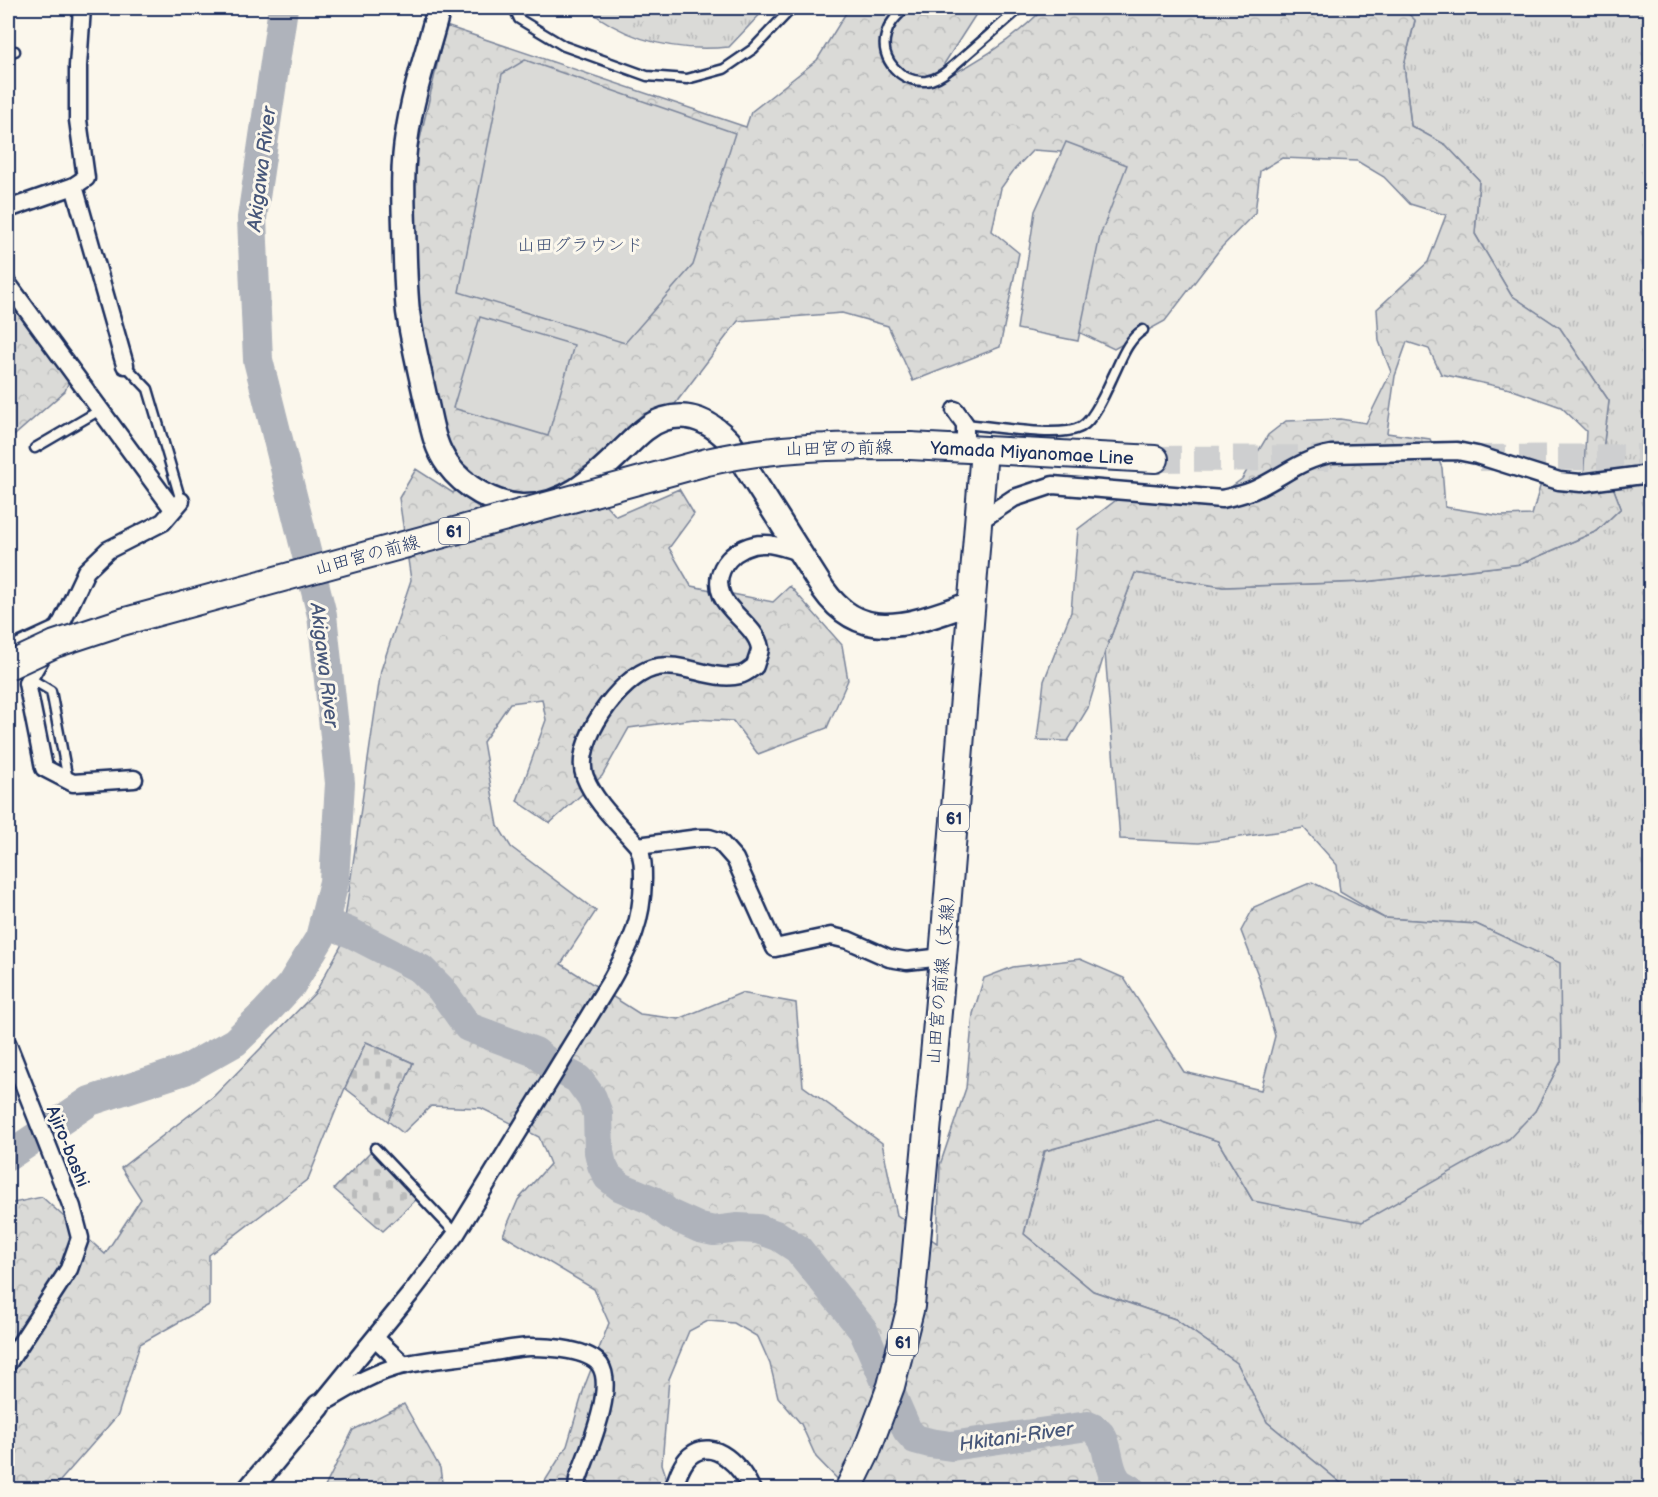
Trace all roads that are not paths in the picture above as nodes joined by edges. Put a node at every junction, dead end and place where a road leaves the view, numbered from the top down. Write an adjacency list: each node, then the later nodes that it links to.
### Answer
1 (82, 8): 7 (street)
2 (439, 8): 21 (street)
3 (514, 8): 4 (lane)
4 (792, 8)
5 (905, 8): 6 (lane)
6 (1020, 8)
7 (74, 186): 8 (street); 11 (street)
8 (8, 209)
9 (8, 284): 12 (street)
10 (1143, 330): 14 (lane)
11 (125, 365): 19 (lane)
12 (100, 410): 16 (lane); 19 (street)
13 (955, 410): 14 (street)
14 (972, 441): 15 (main road, Yamada Miyanomae Line / 61); 17 (main road, Yamada Miyanomae Line / 61); 20 (main road, 山田宮の前線（支線） / 61)
15 (910, 447): 25 (main road, 山田宮の前線 / 61, bridge)
16 (35, 448)
17 (1155, 459)
18 (1650, 474): 20 (street)
19 (177, 505): 23 (street)
20 (979, 521): 22 (main road, 山田宮の前線（支線） / 61)
21 (799, 552): 22 (street); 27 (street)
22 (972, 603): 28 (main road, 山田宮の前線（支線） / 61)
23 (56, 630): 24 (street); 26 (street)
24 (8, 652)
25 (8, 666)
26 (134, 779)
27 (638, 846): 28 (street); 31 (street)
28 (943, 957): 40 (main road, 山田宮の前線（支線） / 61)
29 (8, 1045): 33 (street, Ajiro-bashi)
30 (375, 1148): 31 (lane)
31 (456, 1234): 32 (street)
32 (375, 1338): 34 (street); 35 (street)
33 (8, 1363)
34 (404, 1365): 35 (street); 37 (street)
35 (319, 1406): 36 (street)
36 (249, 1490)
37 (577, 1490)
38 (673, 1490): 39 (street)
39 (752, 1490)
40 (848, 1490)

